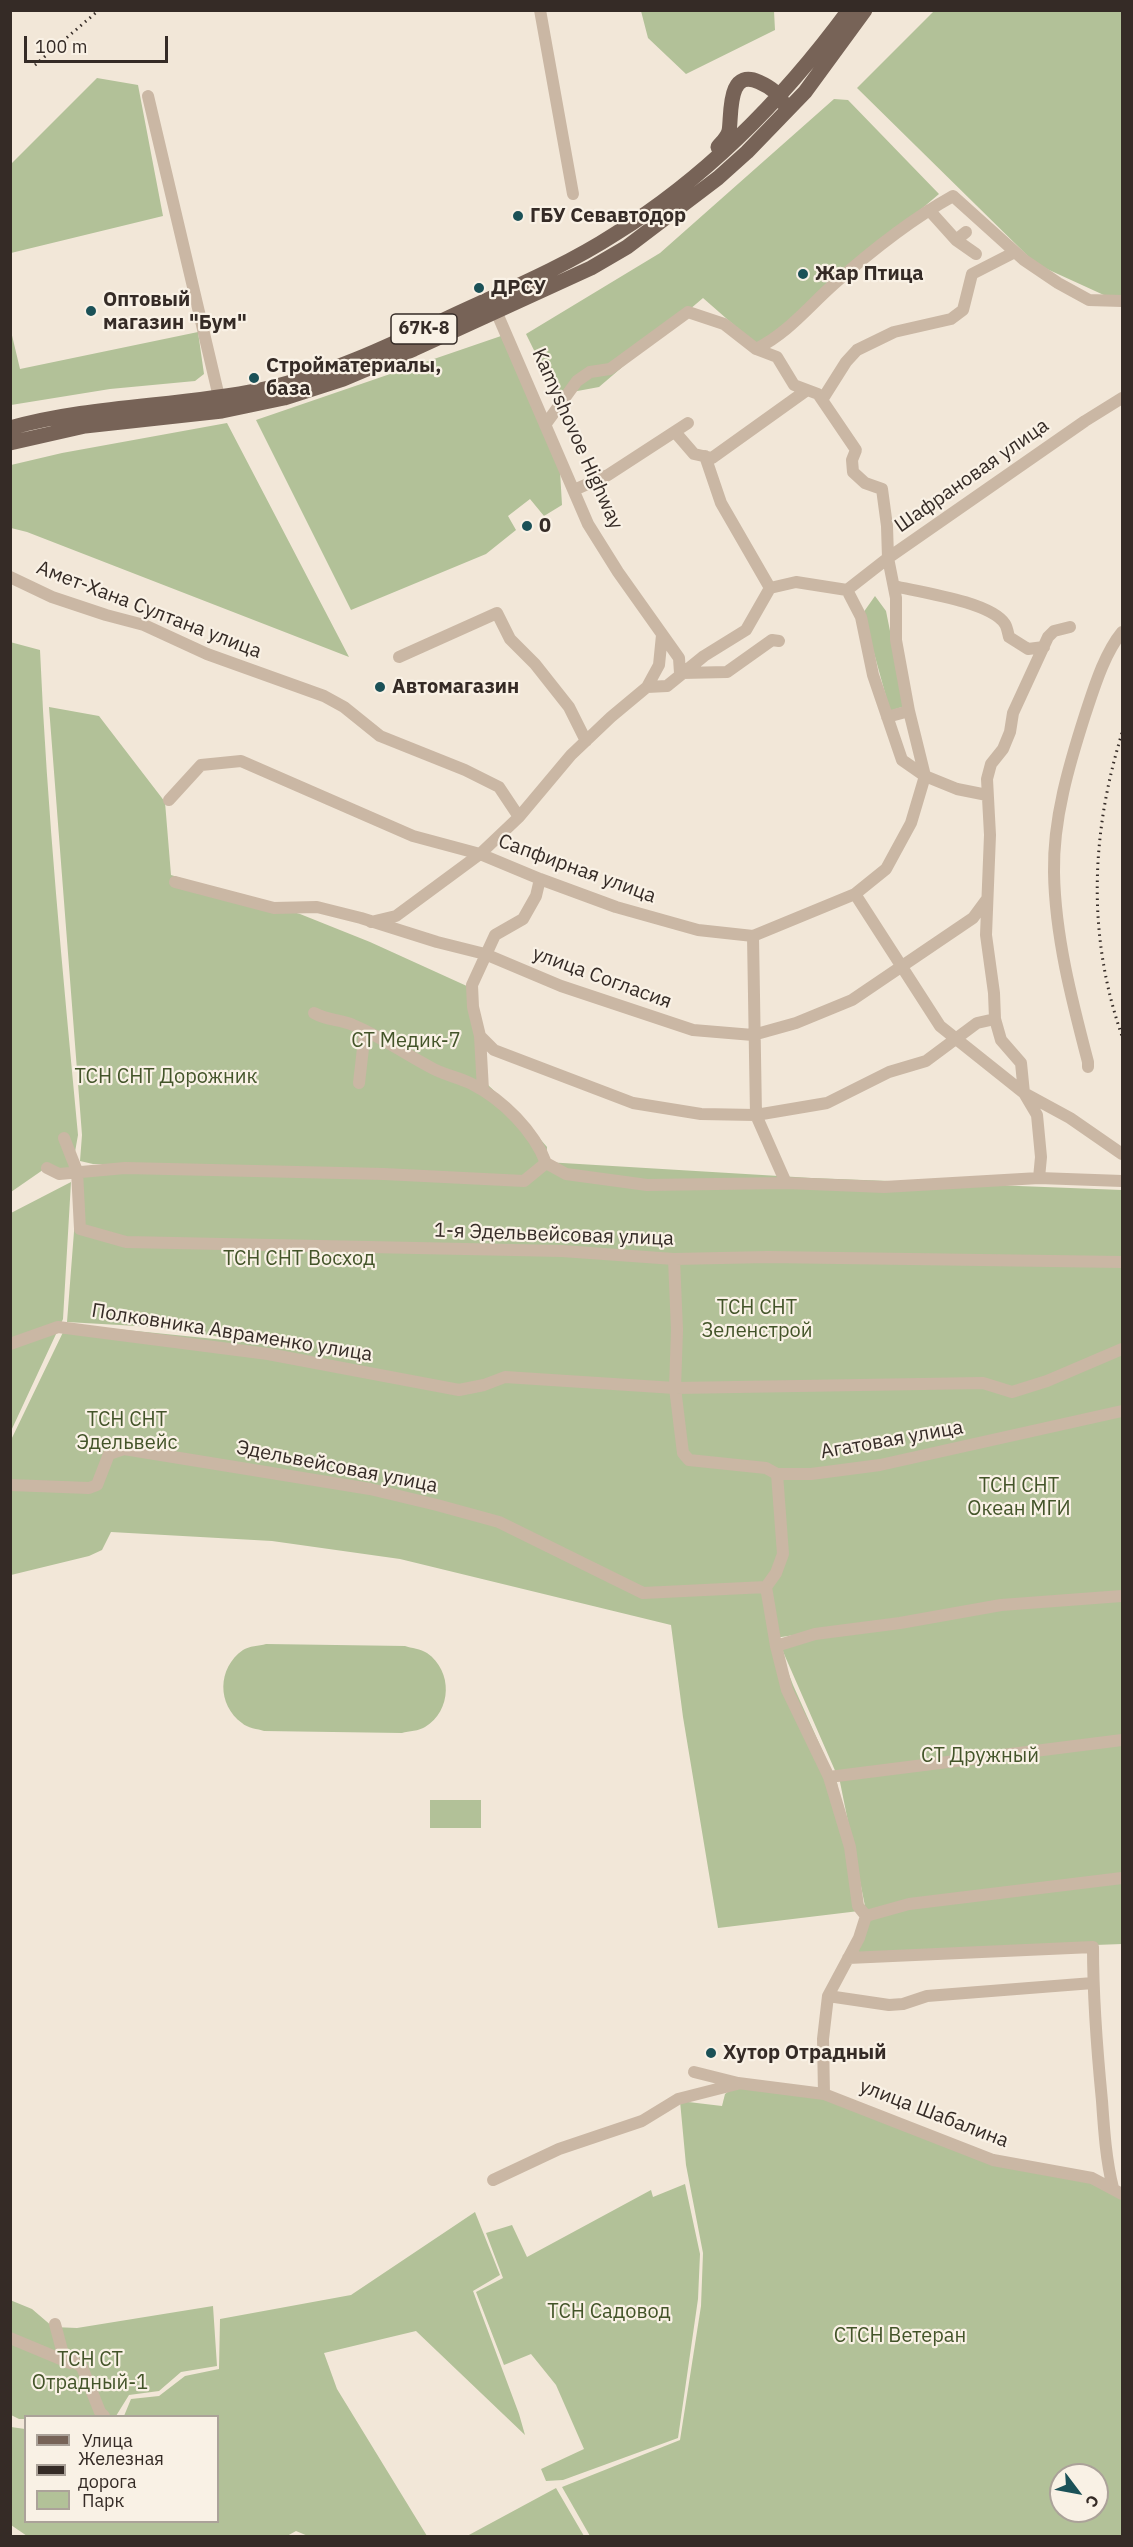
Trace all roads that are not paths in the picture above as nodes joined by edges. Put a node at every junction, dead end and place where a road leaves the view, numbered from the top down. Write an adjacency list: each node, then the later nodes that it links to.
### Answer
1 (540, 10): 8 (street)
2 (849, 10): 5 (main road, 67К-8)
3 (865, 10): 6 (main road, 67К-8)
4 (148, 96): 18 (street)
5 (779, 96): 6 (main road); 7 (main road, 67К-8); 7 (main road)
6 (747, 152): 15 (main road, 67К-8)
7 (689, 182): 18 (main road, 67К-8)
8 (573, 194)
9 (929, 210): 11 (street); 12 (street); 16 (street)
10 (966, 232): 11 (street)
11 (956, 240): 13 (street)
12 (1015, 252): 14 (street); 20 (street)
13 (976, 254)
14 (1122, 301)
15 (496, 311): 22 (street, Kamyshovoe Highway); 25 (main road, 67К-8)
16 (756, 349): 17 (street); 22 (street)
17 (807, 390): 20 (street); 26 (street)
18 (219, 397): 23 (main road, 67К-8)
19 (1122, 398): 28 (street, Шафрановая улица)
20 (822, 400): 28 (street)
21 (688, 423): 24 (street)
22 (545, 424): 27 (street, Kamyshovoe Highway)
23 (10, 428)
24 (675, 432): 26 (street); 27 (street)
25 (10, 443)
26 (705, 456): 31 (street)
27 (574, 490): 35 (street, Kamyshovoe Highway)
28 (888, 558): 30 (street); 32 (street, Шафрановая улица)
29 (10, 577): 47 (street, Амет-Хана Султана улица)
30 (894, 586): 37 (street); 41 (street)
31 (770, 588): 32 (street); 39 (street)
32 (847, 590): 42 (street)
33 (1070, 627): 37 (street)
34 (1122, 632): 63 (street)
35 (662, 635): 39 (street, Kamyshovoe Highway); 40 (street)
36 (779, 641): 39 (street)
37 (1044, 647): 45 (street)
38 (399, 657): 43 (street)
39 (681, 674): 40 (street)
40 (647, 687): 43 (street)
41 (909, 711): 42 (street); 44 (street)
42 (887, 717): 44 (street)
43 (586, 741): 47 (street)
44 (925, 776): 45 (street); 51 (street)
45 (987, 795): 52 (street)
46 (169, 800): 48 (street, Сапфирная улица)
47 (519, 817): 48 (street)
48 (480, 854): 49 (street, Сапфирная улица); 53 (street)
49 (540, 879): 54 (street, Сапфирная улица); 55 (street)
50 (175, 882): 53 (street, улица Согласия)
51 (855, 894): 54 (street); 56 (street)
52 (987, 899): 56 (street, улица Согласия); 58 (street)
53 (371, 922): 55 (street, улица Согласия)
54 (753, 936): 60 (street)
55 (485, 954): 60 (street, улица Согласия); 61 (street)
56 (902, 968): 60 (street, улица Согласия); 62 (street)
57 (314, 1013): 59 (street)
58 (995, 1019): 62 (street); 66 (street)
59 (365, 1032): 64 (street); 65 (street)
60 (753, 1035): 67 (street)
61 (480, 1036): 65 (street); 67 (street)
62 (954, 1038): 66 (street); 67 (street)
63 (1088, 1067)
64 (359, 1083)
65 (483, 1090): 70 (street)
66 (1024, 1093): 69 (street); 73 (street)
67 (756, 1115): 75 (street)
68 (64, 1138): 72 (street, 1-я Эдельвейсовая улица)
69 (1122, 1154)
70 (546, 1163): 72 (street); 75 (street)
71 (47, 1168): 72 (street)
72 (76, 1171): 76 (street, 1-я Эдельвейсовая улица)
73 (1039, 1178): 74 (street); 75 (street)
74 (1122, 1181)
75 (786, 1183)
76 (674, 1259): 77 (street, 1-я Эдельвейсовая улица); 80 (street, Агатовая улица)
77 (1122, 1262)
78 (10, 1344): 80 (street, Полковника Авраменко улица)
79 (1122, 1349): 80 (street, Полковника Авраменко улица)
80 (675, 1388): 82 (street, Агатовая улица)
81 (1122, 1414): 82 (street, Агатовая улица)
82 (777, 1474): 84 (street)
83 (10, 1485): 84 (street, Эдельвейсовая улица)
84 (766, 1587): 86 (street)
85 (1122, 1596): 86 (street)
86 (776, 1646): 88 (street)
87 (1122, 1740): 88 (street)
88 (829, 1778): 90 (street)
89 (1122, 1878): 90 (street)
90 (862, 1911): 91 (street)
91 (848, 1958): 92 (street); 93 (street)
92 (1093, 1983): 93 (street); 98 (street)
93 (828, 1996): 96 (street)
94 (694, 2072): 95 (street, улица Шабалина)
95 (738, 2084): 96 (street, улица Шабалина); 97 (street)
96 (824, 2094): 98 (street, улица Шабалина)
97 (494, 2180)
98 (1119, 2190)
99 (55, 2324): 101 (street)
100 (10, 2338): 102 (street)
101 (58, 2340): 102 (street); 103 (street)
102 (39, 2350): 103 (street)
103 (82, 2367): 104 (street)
104 (103, 2415)

